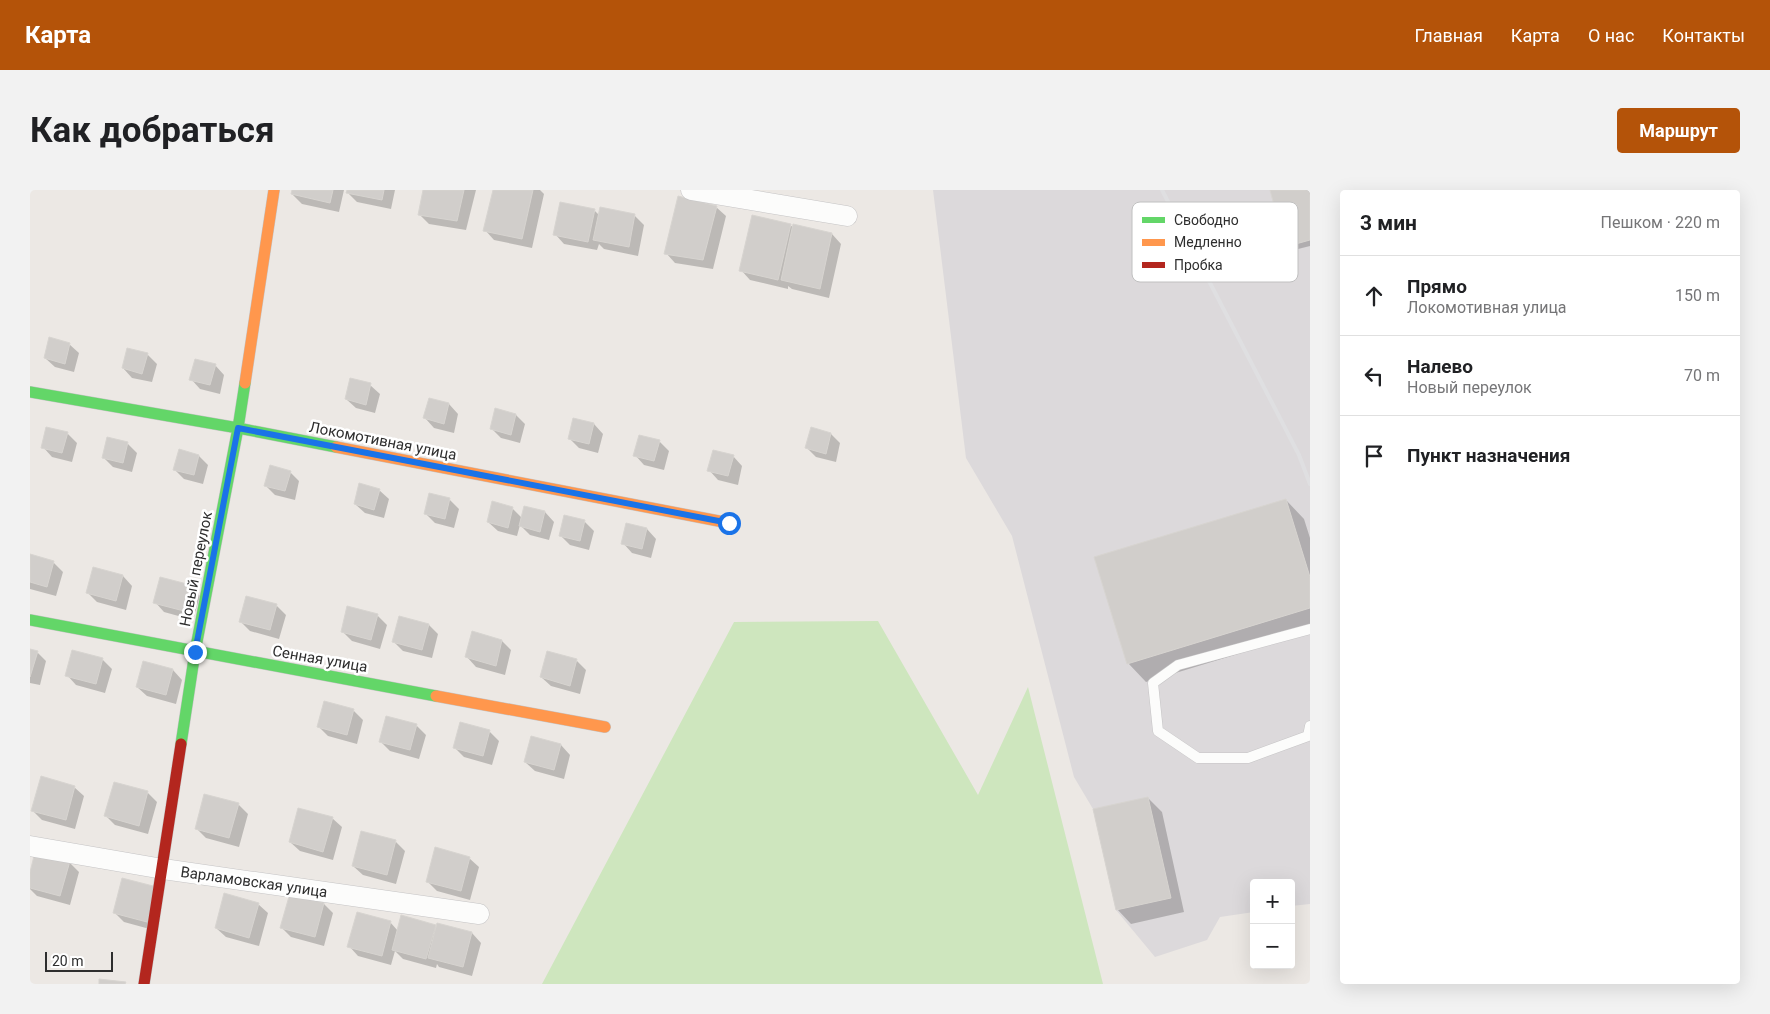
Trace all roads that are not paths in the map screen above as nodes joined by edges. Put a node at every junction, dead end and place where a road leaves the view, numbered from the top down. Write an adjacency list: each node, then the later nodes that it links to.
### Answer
1 (274, 190): 5 (street, Новый переулок)
2 (691, 190): 3 (street)
3 (846, 216)
4 (30, 392): 5 (street, Локомотивная улица)
5 (238, 428): 6 (street, Локомотивная улица); 9 (street, Новый переулок)
6 (729, 523)
7 (30, 620): 9 (street, Сенная улица)
8 (1310, 629): 10 (lane)
9 (195, 652): 11 (street, Сенная улица); 13 (street, Новый переулок)
10 (1310, 726)
11 (605, 727)
12 (30, 846): 13 (street, Варламовская улица)
13 (163, 869): 14 (street, Варламовская улица); 15 (street, Новый переулок)
14 (479, 914)
15 (144, 984)

